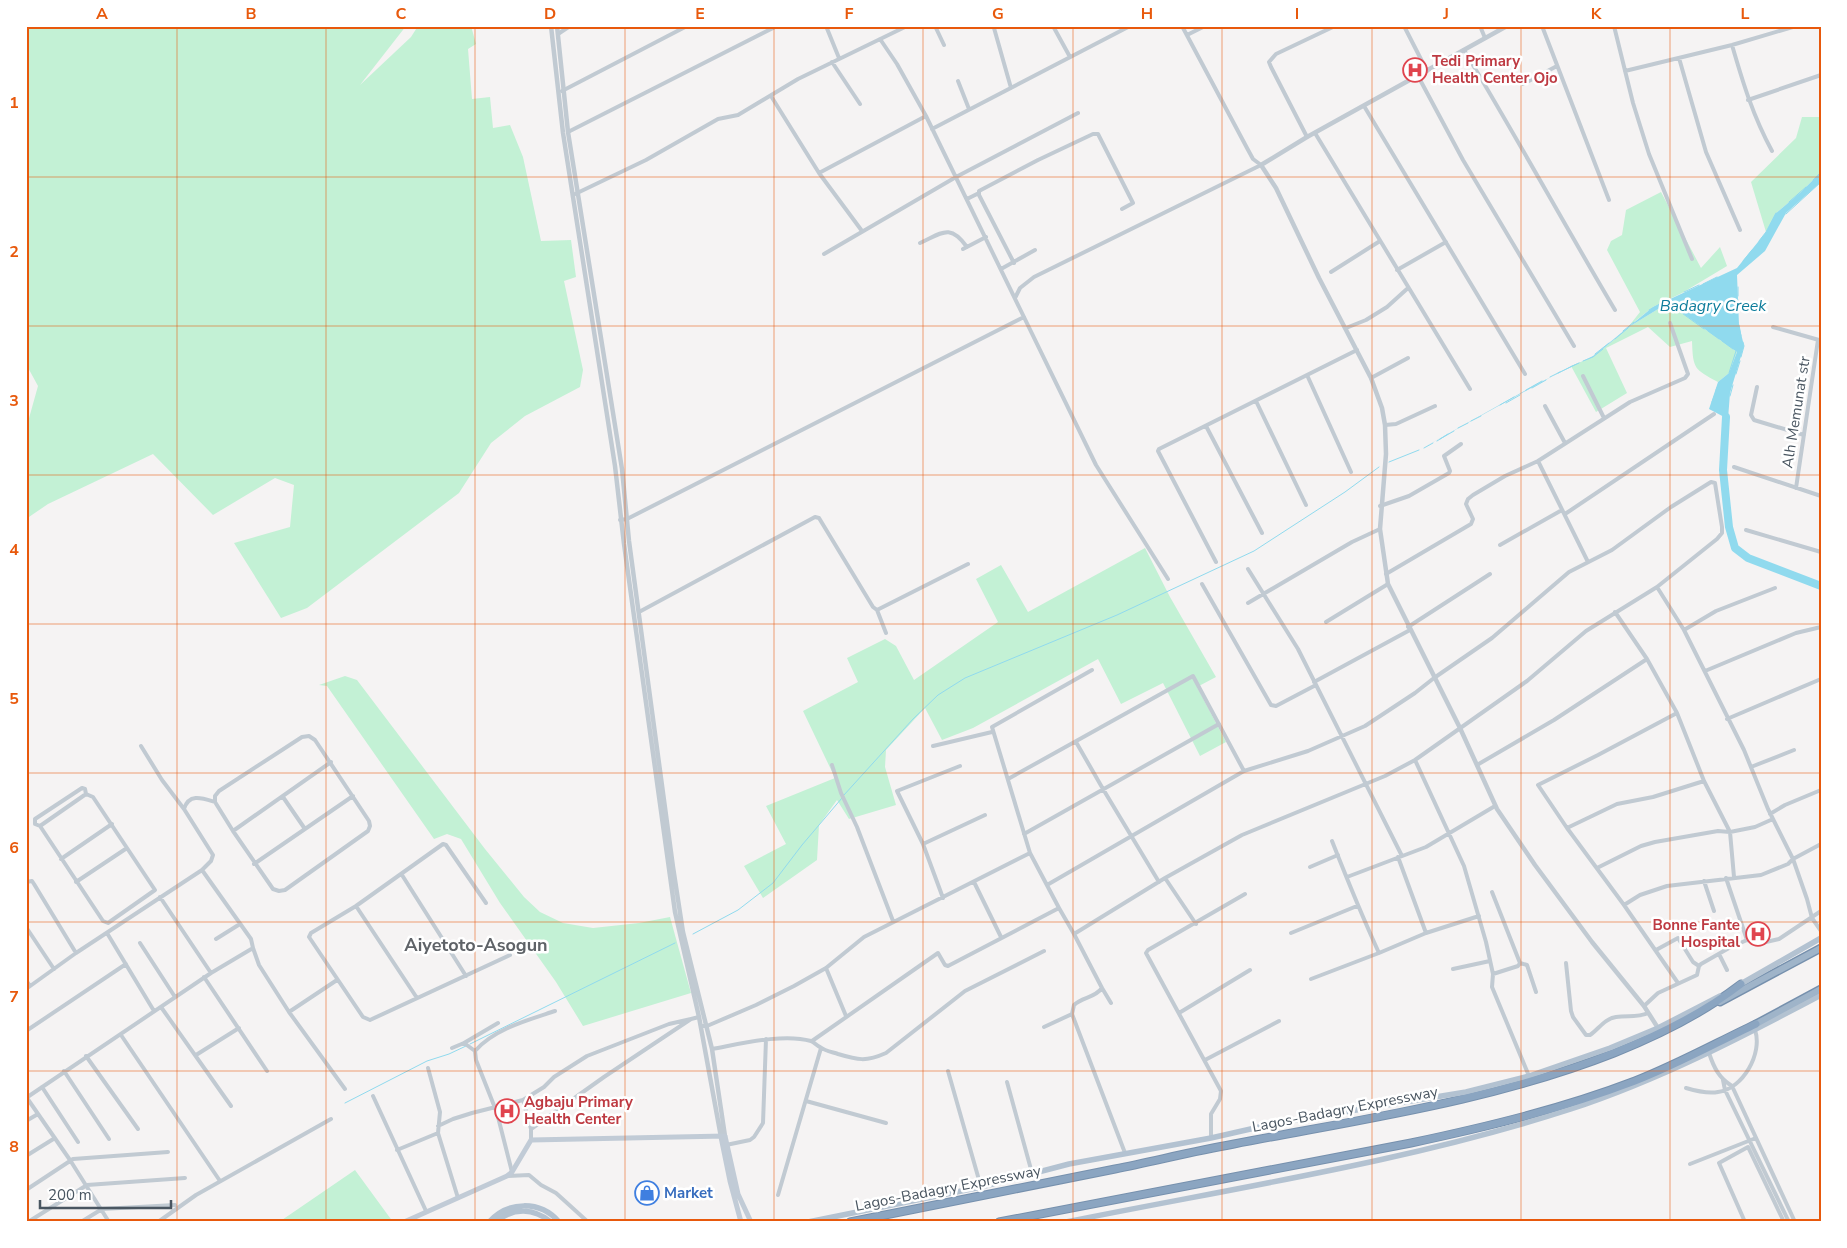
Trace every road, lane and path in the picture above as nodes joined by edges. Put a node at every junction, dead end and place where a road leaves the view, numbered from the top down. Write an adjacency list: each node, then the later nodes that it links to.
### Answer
1 (551, 26): 42 (street)
2 (557, 26): 23 (street)
3 (570, 26): 23 (street)
4 (687, 26): 42 (street)
5 (777, 26): 51 (street)
6 (826, 26): 31 (street)
7 (907, 26): 26 (street)
8 (935, 26): 27 (street)
9 (1053, 26): 30 (street)
10 (1115, 26): 22 (street)
11 (1130, 26): 22 (street)
12 (1182, 26): 24 (street)
13 (1205, 26): 24 (street)
14 (1335, 26): 53 (street)
15 (1404, 26): 35 (street)
16 (1480, 26): 25 (street)
17 (1508, 26): 25 (street)
18 (1542, 26): 34 (street)
19 (1614, 26): 36 (street)
20 (1796, 26): 28 (street)
21 (994, 28): 41 (street)
22 (1118, 32): 30 (street)
23 (558, 34): 42 (street)
24 (1187, 35): 55 (street)
25 (1485, 38): 29 (street)
26 (880, 39): 31 (street); 49 (street)
27 (944, 45)
28 (1732, 45): 32 (street); 44 (street)
29 (1464, 50): 35 (street); 79 (street)
30 (1070, 57): 41 (street)
31 (840, 58): 33 (street)
32 (1680, 58): 36 (street); 64 (street)
33 (832, 62): 43 (street); 45 (street)
34 (1557, 66): 40 (street); 62 (street)
35 (1427, 71): 38 (street)
36 (1625, 71): 72 (street)
37 (1821, 75): 44 (street)
38 (1418, 76): 46 (street); 85 (street)
39 (958, 81): 47 (street)
40 (1522, 84)
41 (1011, 88): 47 (street)
42 (561, 91): 51 (street); 60 (street)
43 (771, 96): 56 (street); 59 (street)
44 (1748, 100): 54 (street)
45 (860, 104)
46 (1364, 106): 52 (street); 68 (street)
47 (969, 109): 50 (street)
48 (1078, 113): 57 (street)
49 (926, 116): 50 (street); 56 (street)
50 (932, 129): 57 (street)
51 (568, 132): 59 (street)
52 (1314, 133): 53 (street); 67 (street)
53 (1307, 137): 55 (street)
54 (1772, 151)
55 (1261, 165): 78 (street); 83 (street)
56 (819, 173): 65 (street)
57 (956, 177): 61 (street); 65 (street)
58 (979, 192): 61 (street); 63 (street); 73 (street)
59 (579, 194): 60 (street); 101 (street)
60 (573, 195): 102 (street)
61 (967, 199): 66 (street)
62 (1609, 200)
63 (1122, 209)
64 (1740, 230)
65 (862, 231): 71 (street)
66 (986, 237): 69 (street); 74 (street)
67 (1380, 242): 75 (street); 76 (street)
68 (1446, 242): 75 (street); 88 (street)
69 (920, 244)
70 (1035, 250): 73 (street)
71 (824, 254)
72 (1692, 259)
73 (1014, 262): 74 (street)
74 (1001, 269): 78 (street)
75 (1397, 270): 77 (street)
76 (1330, 272)
77 (1408, 288): 83 (street); 93 (street)
78 (1015, 298): 80 (street)
79 (1615, 310)
80 (1024, 317): 115 (street); 128 (street)
81 (1670, 323): 98 (street)
82 (1773, 326): 84 (street)
83 (1346, 328): 86 (street)
84 (1820, 340): 103 (street, Alh Memunat str)
85 (1574, 346)
86 (1357, 350): 89 (street); 91 (street)
87 (1408, 358): 91 (street)
88 (1526, 374)
89 (1307, 376): 94 (street); 108 (street)
90 (1583, 376): 98 (street)
91 (1371, 378): 99 (street)
92 (1758, 387): 103 (street)
93 (1470, 389)
94 (1256, 401): 100 (street); 111 (street)
95 (1435, 406): 99 (street)
96 (1545, 406): 104 (street)
97 (1714, 414): 114 (street)
98 (1604, 418): 104 (street)
99 (1385, 425): 112 (street)
100 (1206, 426): 119 (street); 122 (street)
101 (617, 432): 102 (street); 115 (street)
102 (610, 434): 116 (street)
103 (1804, 435): 109 (street, Alh Memunat str)
104 (1565, 443): 106 (street)
105 (1462, 444): 112 (street)
106 (1538, 461): 113 (street); 126 (street)
107 (1734, 467): 109 (street, Alh Memunat str)
108 (1351, 472)
109 (1796, 488): 110 (street, Alh Memunat str)
110 (1821, 496)
111 (1306, 505)
112 (1380, 506): 117 (street)
113 (1562, 510): 114 (street); 120 (street)
114 (1565, 514): 123 (street)
115 (627, 519): 116 (street); 136 (street)
116 (620, 520): 286 (street)
117 (1380, 529): 126 (street); 133 (street)
118 (1746, 530): 121 (street)
119 (1262, 534)
120 (1500, 545)
121 (1821, 552)
122 (1216, 562)
123 (1588, 562): 131 (street); 146 (street)
124 (968, 564): 135 (street)
125 (1248, 569): 133 (street)
126 (1386, 574): 130 (street)
127 (1490, 574): 140 (street)
128 (1168, 579)
129 (1202, 584): 148 (street)
130 (1388, 584): 138 (street); 140 (street)
131 (1657, 587): 137 (street); 141 (street)
132 (1775, 588): 141 (street)
133 (1263, 594): 134 (street); 148 (street)
134 (1248, 603)
135 (877, 610): 136 (street); 142 (street)
136 (639, 612): 292 (street)
137 (1615, 612): 143 (street); 152 (street)
138 (1326, 622)
139 (1821, 627): 145 (street)
140 (1409, 629): 146 (street); 148 (street)
141 (1684, 630): 145 (street)
142 (886, 633)
143 (1647, 659): 149 (street); 163 (street)
144 (1092, 670): 153 (street)
145 (1705, 672): 150 (street)
146 (1434, 678): 152 (street); 154 (street)
147 (1821, 679): 150 (street)
148 (1315, 684): 154 (street)
149 (1677, 712): 167 (street); 182 (street)
150 (1728, 719): 164 (street)
151 (1219, 724): 155 (street); 165 (street); 169 (street)
152 (1460, 728): 159 (street); 163 (street)
153 (992, 732): 157 (street); 166 (street)
154 (1341, 737): 165 (street); 168 (street)
155 (1076, 742): 166 (street); 169 (street)
156 (141, 746): 176 (street)
157 (933, 746)
158 (1794, 750): 164 (street)
159 (1415, 760): 168 (street); 187 (street)
160 (331, 762): 172 (street); 173 (street); 174 (street)
161 (832, 765): 228 (street)
162 (960, 766): 190 (street)
163 (1477, 766): 175 (street)
164 (1751, 767): 177 (street)
165 (1244, 771): 188 (street)
166 (1008, 779): 186 (street)
167 (1704, 781): 182 (street); 185 (street)
168 (1366, 784): 195 (street); 205 (street)
169 (1103, 789): 186 (street); 188 (street)
170 (1821, 790): 177 (street)
171 (86, 794): 180 (street); 181 (street); 181 (street)
172 (353, 796): 183 (street); 198 (street)
173 (283, 797): 183 (street); 184 (street)
174 (215, 802): 176 (street); 184 (street)
175 (1495, 806): 187 (street); 277 (street)
176 (184, 809): 201 (street)
177 (1770, 814): 179 (street)
178 (985, 815): 190 (street)
179 (1773, 818): 185 (street); 197 (street)
180 (112, 824): 192 (street); 196 (street)
181 (40, 826): 196 (street)
182 (1567, 828): 200 (street)
183 (305, 829): 198 (street)
184 (233, 831): 198 (street)
185 (1730, 832): 200 (street); 204 (street)
186 (1024, 834): 193 (street)
187 (1448, 834): 195 (street); 226 (street)
188 (1130, 836): 211 (street); 212 (street)
189 (1332, 841): 194 (street)
190 (923, 844): 216 (street)
191 (1821, 844): 197 (street)
192 (127, 848): 209 (street); 217 (street)
193 (1030, 853): 210 (street); 212 (street)
194 (1338, 855): 199 (street); 203 (street)
195 (1400, 857): 203 (street); 235 (street)
196 (61, 859): 209 (street)
197 (1793, 859): 204 (street); 227 (street)
198 (254, 864)
199 (1310, 867)
200 (1597, 868): 219 (street)
201 (202, 870): 215 (street); 229 (street)
202 (402, 875): 218 (street); 220 (street); 262 (street)
203 (1348, 877): 221 (street)
204 (1734, 877): 206 (street)
205 (1165, 878): 211 (street); 230 (street)
206 (1726, 878): 207 (street); 240 (street)
207 (1704, 881): 219 (street); 224 (street)
208 (26, 882): 246 (street)
209 (76, 882): 217 (street)
210 (974, 882): 216 (street); 237 (street)
211 (1159, 882): 236 (street)
212 (1047, 885): 223 (street)
213 (1492, 892): 251 (street)
214 (1245, 894): 230 (street)
215 (160, 897): 222 (street); 260 (street)
216 (943, 898): 228 (street)
217 (139, 901): 222 (street)
218 (486, 903)
219 (1624, 905): 244 (street)
220 (356, 906): 266 (street); 275 (street)
221 (1357, 906): 234 (street); 247 (street)
222 (144, 908): 233 (street)
223 (1059, 908): 236 (street); 237 (street)
224 (1714, 911)
225 (1821, 911): 227 (street)
226 (1479, 916): 235 (street); 250 (street)
227 (1812, 918): 232 (street); 240 (street)
228 (893, 921): 255 (street)
229 (240, 924): 239 (street); 242 (street)
230 (1196, 924): 282 (street)
231 (26, 928): 256 (street)
232 (1821, 931)
233 (108, 933): 246 (street); 253 (street)
234 (1290, 933)
235 (1426, 933): 247 (street)
236 (1074, 934): 270 (street)
237 (1002, 937): 285 (street)
238 (1821, 938): 268 (main road, Lagos-Badagry Expressway)
239 (216, 939)
240 (1747, 940): 248 (street)
241 (140, 942): 274 (street)
242 (253, 948): 260 (street); 281 (street)
243 (1821, 948): 288 (highway, Lagos-Badagry Expressway)
244 (1656, 950): 254 (street); 267 (street)
245 (1044, 951): 303 (street)
246 (76, 953): 256 (street)
247 (1379, 953): 264 (street)
248 (1719, 954): 254 (street); 259 (street)
249 (510, 955): 262 (street)
250 (1490, 961): 257 (street); 261 (street)
251 (1520, 963): 261 (street); 272 (street)
252 (1566, 963): 283 (street)
253 (126, 964): 279 (street); 297 (street)
254 (1699, 966): 267 (street)
255 (826, 968): 285 (street); 292 (street)
256 (54, 969): 269 (street)
257 (1453, 969)
258 (1250, 970): 282 (street)
259 (1727, 970)
260 (211, 972): 263 (street)
261 (1493, 974): 316 (street)
262 (466, 976): 275 (street)
263 (204, 977): 274 (street); 295 (street)
264 (1311, 979)
265 (26, 980): 269 (street)
266 (337, 980): 275 (street); 281 (street)
267 (1678, 983): 277 (street)
268 (1741, 984): 288 (highway); 296 (main road, Lagos-Badagry Expressway)
269 (28, 987)
270 (1102, 988): 276 (street); 284 (street)
271 (1821, 988): 294 (highway)
272 (1536, 992)
273 (1821, 994): 294 (main road)
274 (176, 997): 278 (street)
275 (417, 998)
276 (1110, 1003)
277 (1644, 1006): 283 (street)
278 (161, 1007): 279 (street); 307 (street)
279 (154, 1011): 298 (street)
280 (555, 1011): 305 (street)
281 (289, 1012): 322 (street)
282 (1179, 1013): 311 (street)
283 (1648, 1013): 296 (street)
284 (1072, 1014): 293 (street); 350 (street)
285 (846, 1016): 300 (street)
286 (699, 1017): 287 (street); 291 (street)
287 (691, 1019): 326 (street); 337 (street)
288 (1688, 1019): 380 (highway, Lagos-Badagry Expressway)
289 (1279, 1021): 311 (street)
290 (498, 1022): 301 (street)
291 (701, 1026): 292 (street); 309 (street)
292 (707, 1026): 304 (street)
293 (1044, 1027)
294 (1755, 1027): 306 (main road); 319 (street); 381 (highway)
295 (239, 1028): 307 (street); 313 (street)
296 (1658, 1028): 316 (main road, Lagos-Badagry Expressway)
297 (26, 1031)
298 (120, 1035): 308 (street); 358 (street)
299 (766, 1039): 300 (street); 304 (street); 347 (street)
300 (812, 1041): 303 (street)
301 (465, 1043): 302 (street); 305 (street)
302 (452, 1048)
303 (821, 1048): 327 (street)
304 (712, 1050): 310 (street)
305 (475, 1052): 330 (street)
306 (1710, 1053): 317 (street); 382 (main road)
307 (196, 1055): 329 (street)
308 (86, 1056): 315 (street); 336 (street)
309 (706, 1056): 310 (street); 328 (street)
310 (713, 1056): 328 (street)
311 (1205, 1060): 341 (street)
312 (428, 1068): 335 (street)
313 (268, 1071)
314 (948, 1071): 360 (street)
315 (64, 1072): 320 (street); 343 (street)
316 (1529, 1076): 341 (main road, Lagos-Badagry Expressway)
317 (1723, 1080): 319 (street); 323 (street)
318 (1007, 1082): 355 (street)
319 (1732, 1086): 323 (street); 342 (street)
320 (42, 1087): 325 (street); 346 (street)
321 (1686, 1088): 323 (street)
322 (345, 1089)
323 (1725, 1090): 345 (street)
324 (373, 1096): 348 (street)
325 (26, 1098): 331 (street)
326 (523, 1100): 330 (street); 337 (street)
327 (806, 1101): 334 (street); 362 (street)
328 (718, 1104): 339 (street)
329 (231, 1106)
330 (493, 1107): 335 (street); 354 (street)
331 (38, 1114): 333 (street); 340 (street)
332 (331, 1119): 358 (street)
333 (26, 1121)
334 (886, 1122)
335 (438, 1126): 338 (street)
336 (138, 1129)
337 (531, 1129): 344 (street)
338 (438, 1133): 348 (street); 363 (street)
339 (723, 1136): 344 (main road); 347 (main road)
340 (55, 1138): 351 (street); 352 (street)
341 (1211, 1138): 350 (main road, Lagos-Badagry Expressway)
342 (1756, 1138): 345 (street); 386 (street)
343 (109, 1139)
344 (531, 1140): 354 (main road)
345 (1750, 1140): 353 (street); 385 (street)
346 (78, 1142)
347 (725, 1145): 377 (main road); 378 (main road)
348 (397, 1150): 366 (street)
349 (168, 1152): 352 (street)
350 (1125, 1153): 355 (main road, Lagos-Badagry Expressway)
351 (26, 1156)
352 (70, 1160): 359 (street); 361 (street)
353 (1690, 1164)
354 (512, 1172): 356 (main road)
355 (1032, 1172): 360 (main road, Lagos-Badagry Expressway)
356 (507, 1176): 363 (main road); 376 (street)
357 (185, 1178): 359 (street)
358 (220, 1181): 370 (street)
359 (87, 1185): 365 (street); 367 (street)
360 (982, 1187): 379 (main road, Lagos-Badagry Expressway)
361 (26, 1190)
362 (778, 1196)
363 (458, 1198): 366 (main road)
364 (174, 1205): 365 (street)
365 (102, 1208): 368 (street); 369 (street)
366 (426, 1211): 371 (main road)
367 (28, 1222)
368 (81, 1222)
369 (109, 1222)
370 (158, 1222)
371 (404, 1222)
372 (489, 1222): 375 (main road)
373 (496, 1222): 374 (main road)
374 (552, 1222)
375 (559, 1222)
376 (588, 1222)
377 (742, 1222)
378 (751, 1222)
379 (808, 1222)
380 (850, 1222)
381 (999, 1222)
382 (1066, 1222)
383 (1746, 1222): 384 (street)
384 (1784, 1222)
385 (1789, 1222)
386 (1795, 1222)

